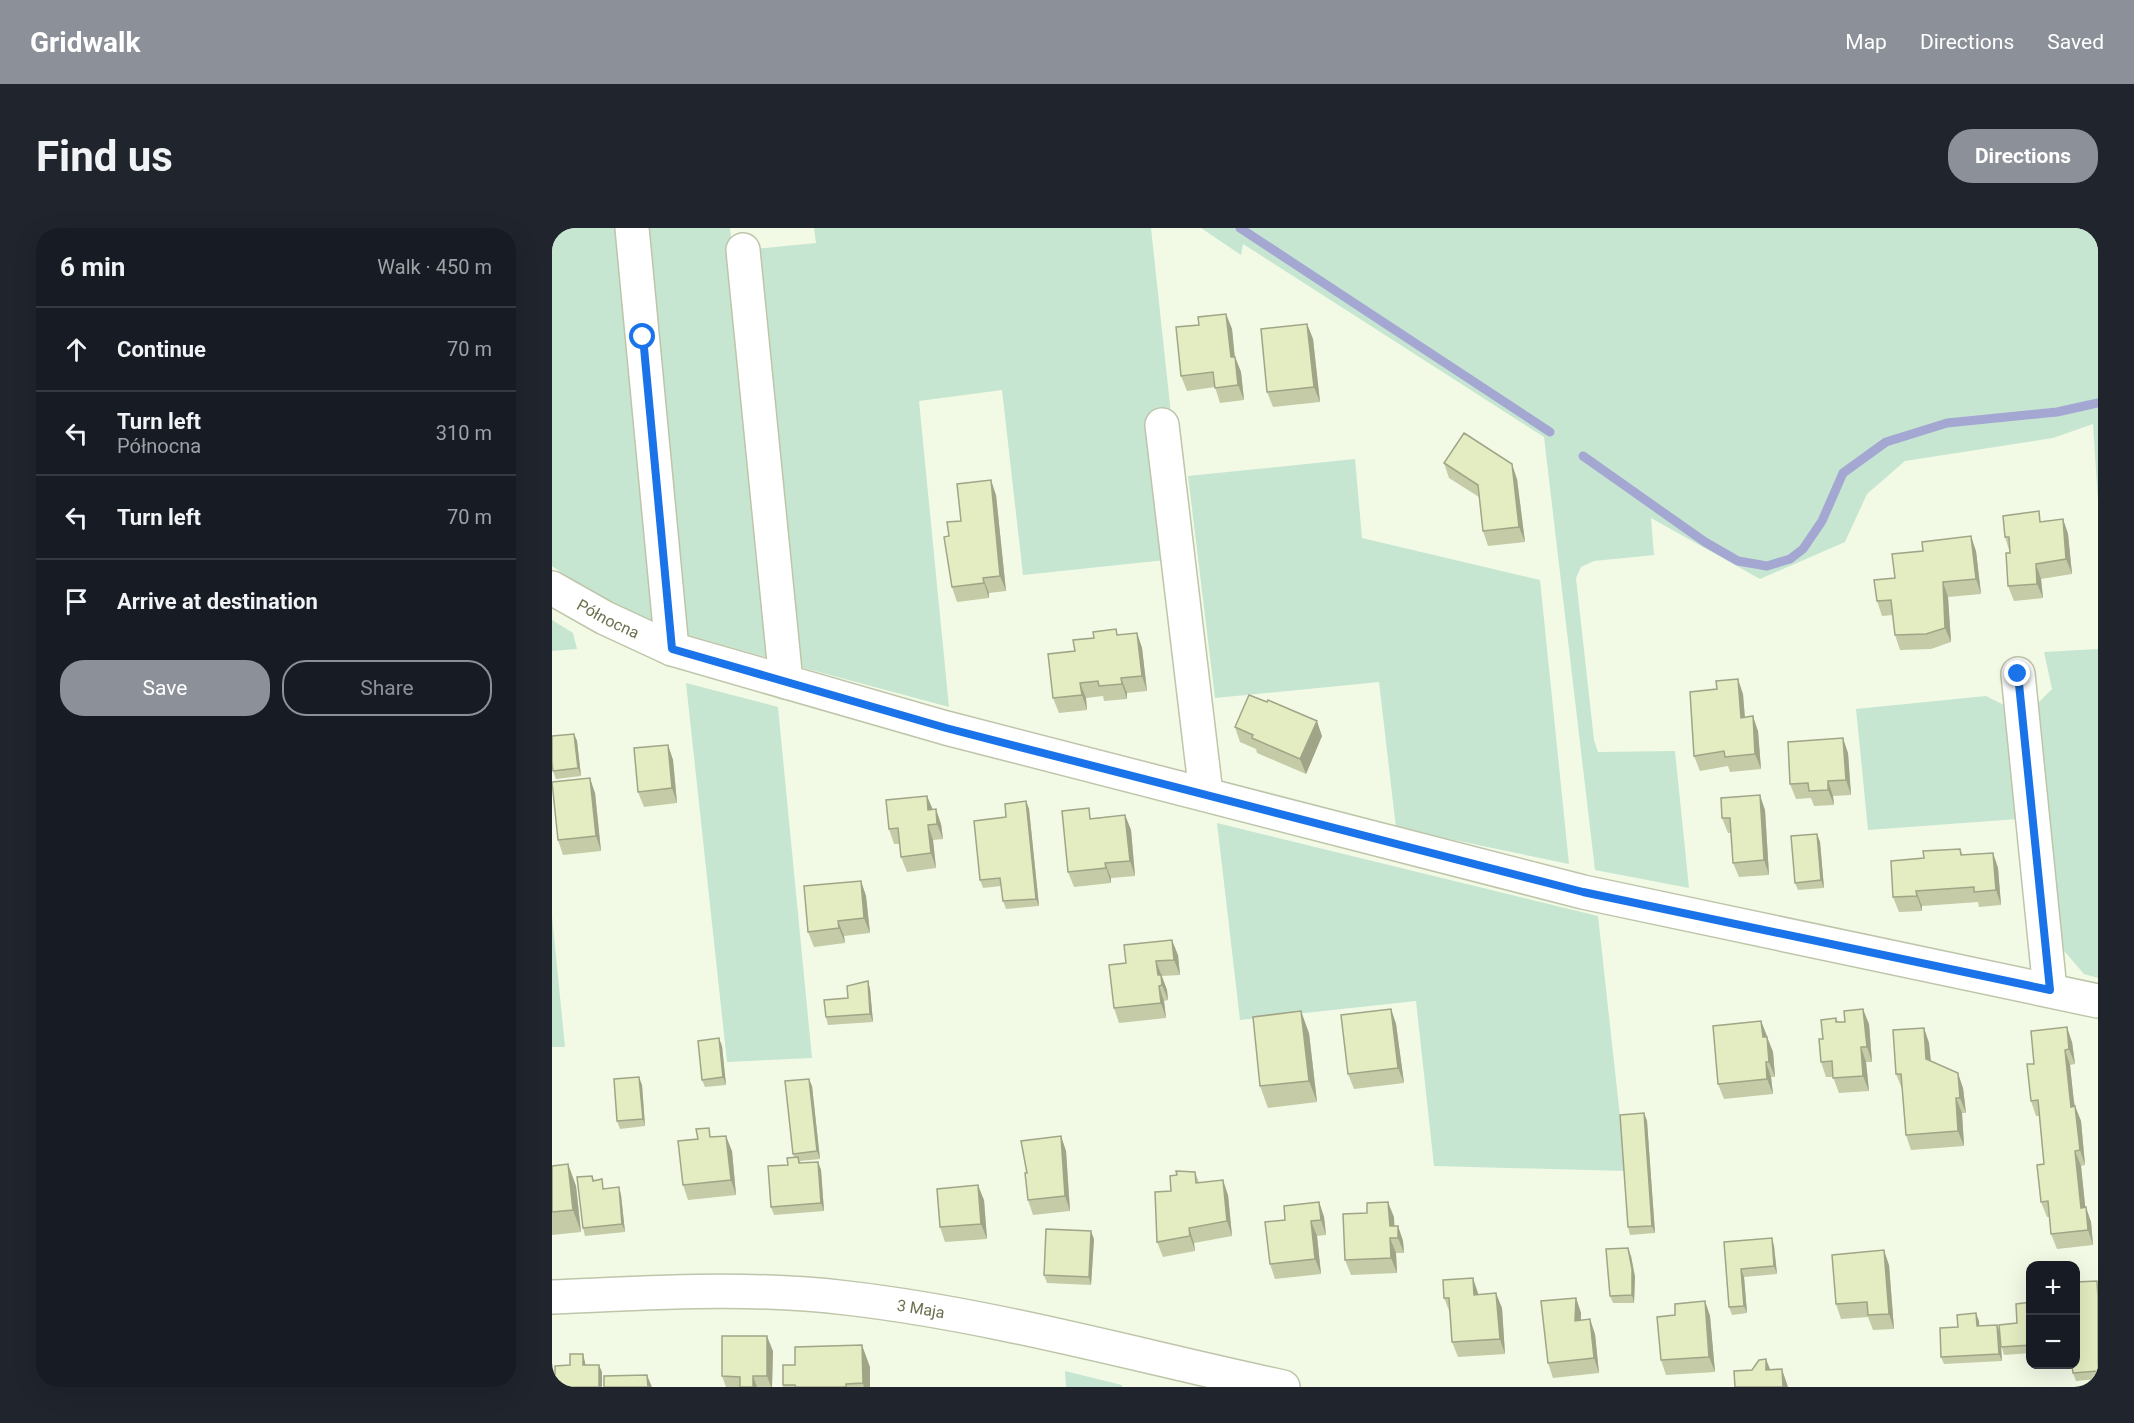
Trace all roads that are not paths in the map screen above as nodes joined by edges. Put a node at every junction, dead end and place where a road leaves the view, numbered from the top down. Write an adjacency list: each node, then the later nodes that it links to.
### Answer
1 (632, 228): 5 (street)
2 (742, 250): 7 (street)
3 (1162, 425): 8 (street)
4 (552, 588): 5 (street, Północna)
5 (672, 649): 7 (street, Północna)
6 (2018, 674): 9 (street)
7 (786, 682): 8 (street, Północna)
8 (1206, 794): 9 (street, Północna)
9 (2050, 990): 10 (street, Północna)
10 (2098, 1001)
11 (552, 1297): 12 (street, 3 Maja)
12 (1283, 1387)

